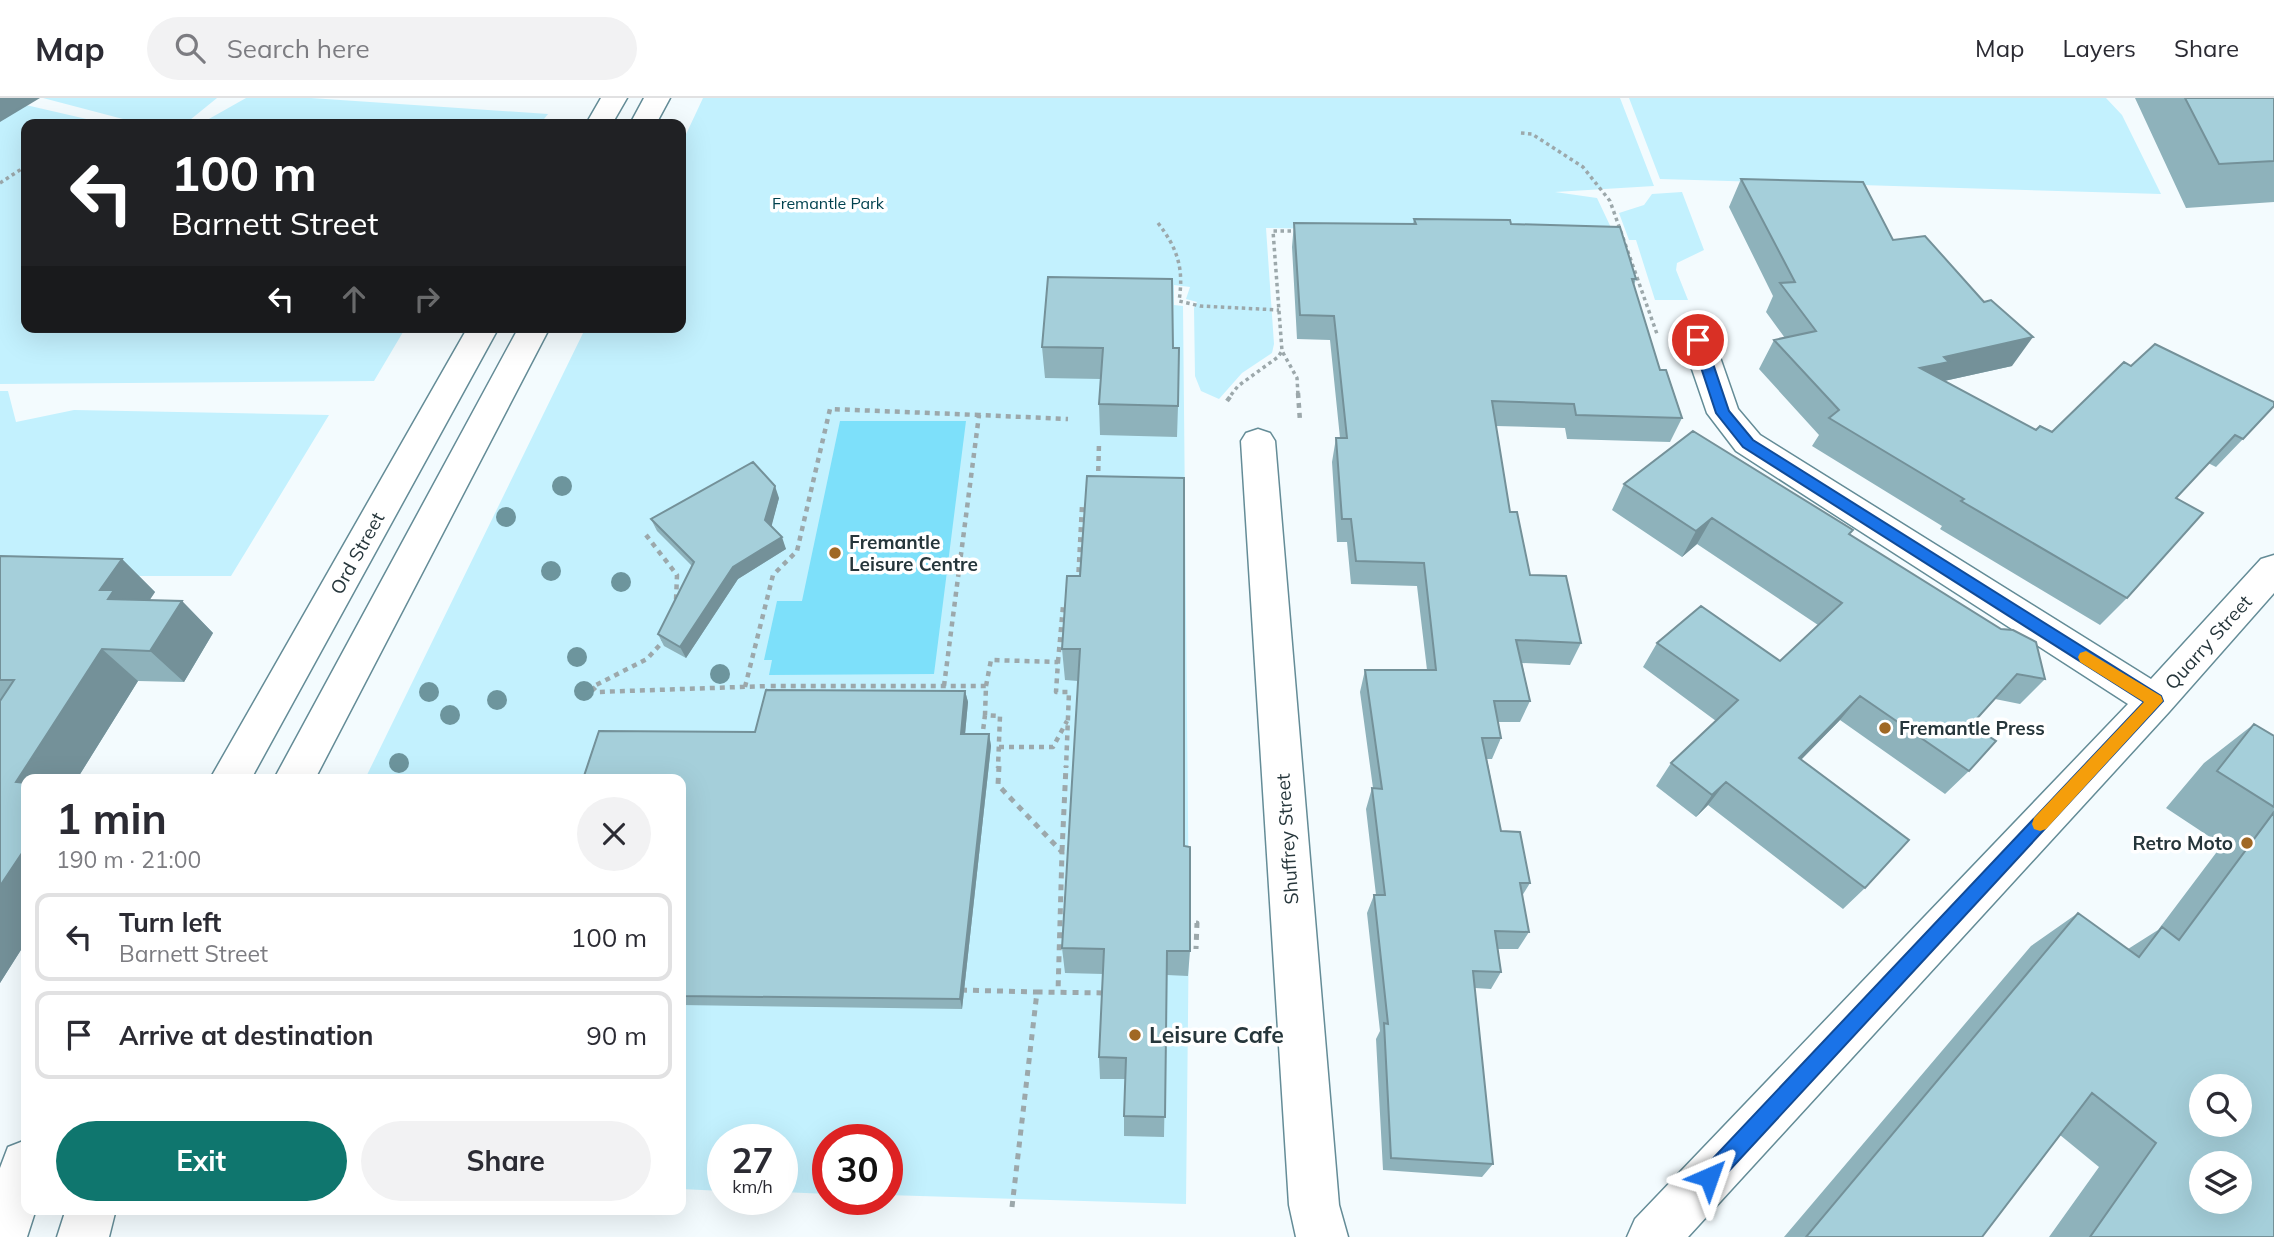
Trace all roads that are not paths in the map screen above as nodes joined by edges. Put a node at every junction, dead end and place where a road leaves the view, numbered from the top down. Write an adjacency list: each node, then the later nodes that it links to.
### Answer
1 (614, 98): 3 (street)
2 (657, 98): 4 (street)
3 (602, 119)
4 (646, 119)
5 (481, 333): 11 (street, Ord Street)
6 (532, 333): 12 (street)
7 (1698, 340): 10 (street)
8 (1258, 441): 15 (street, Shuffrey Street)
9 (2274, 569): 10 (street, Quarry Street)
10 (2155, 701): 16 (street, Quarry Street)
11 (233, 774)
12 (298, 774)
13 (89, 1215): 14 (street)
14 (83, 1237)
15 (1322, 1237)
16 (1653, 1237)

